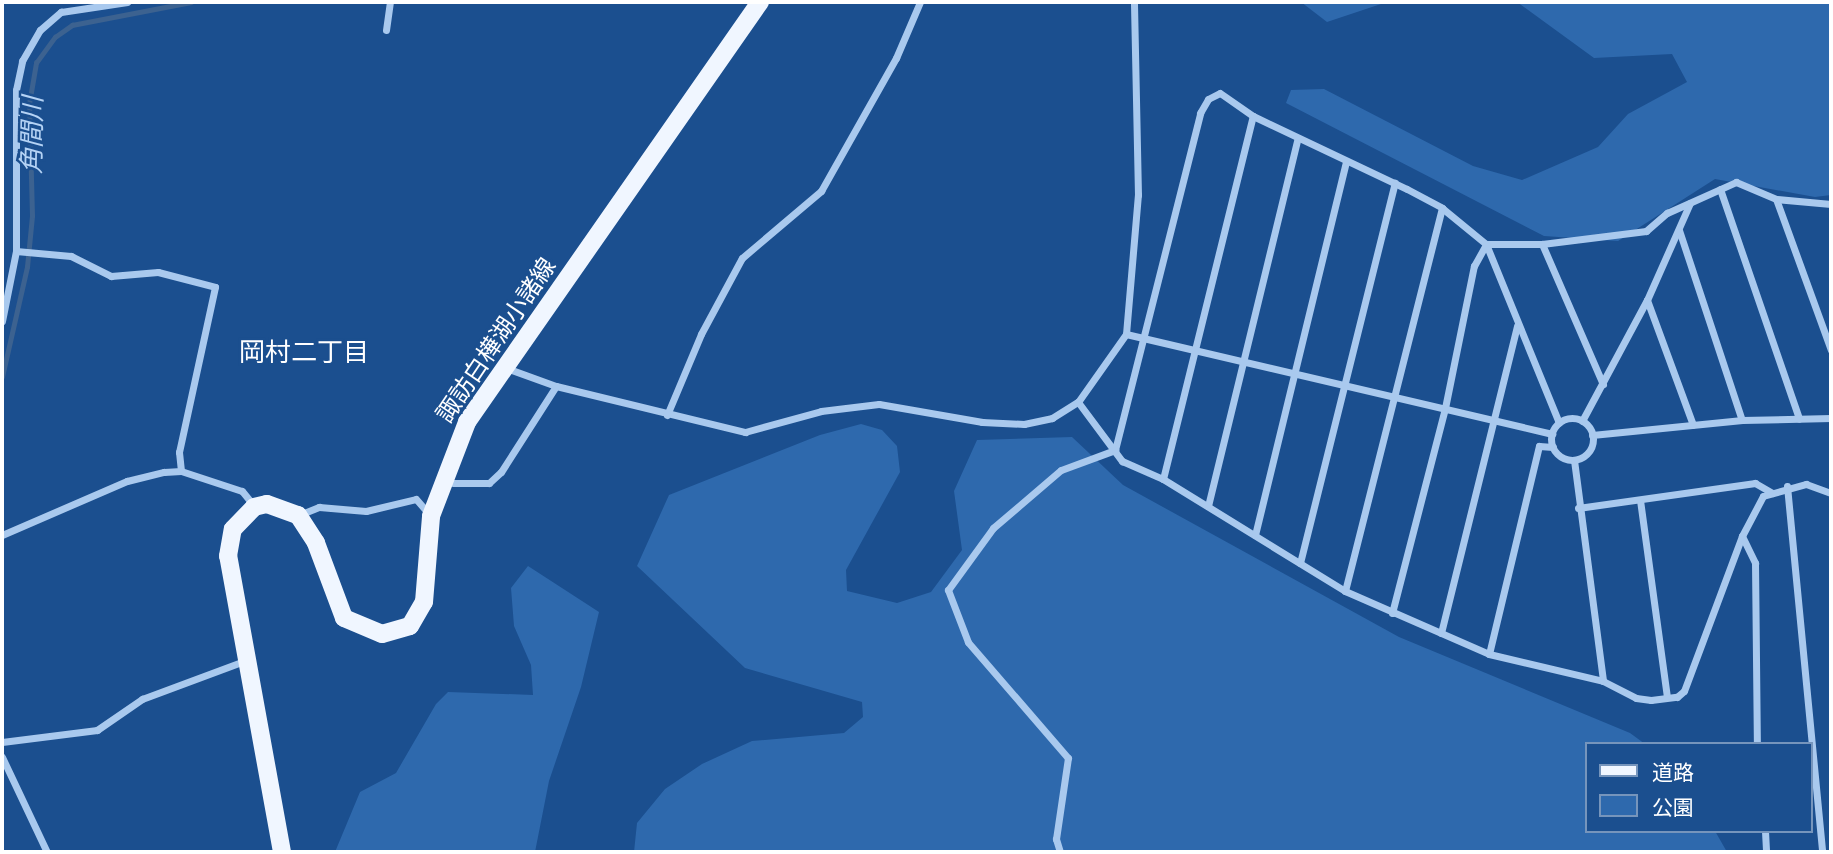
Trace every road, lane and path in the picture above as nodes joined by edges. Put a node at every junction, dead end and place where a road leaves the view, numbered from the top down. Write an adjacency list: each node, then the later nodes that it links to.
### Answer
1 (127, 2): 19 (street)
2 (390, 2): 6 (street)
3 (760, 2): 29 (main road, 諏訪白樺湖小諸線)
4 (920, 2): 37 (street)
5 (1134, 2): 24 (street)
6 (386, 30)
7 (1254, 116): 8 (street); 25 (street); 26 (street)
8 (1298, 138): 9 (street); 28 (street)
9 (1346, 160): 10 (street); 30 (street)
10 (1395, 183): 15 (street); 31 (street)
11 (1720, 189): 12 (street); 13 (street); 40 (street)
12 (1776, 199): 14 (street); 27 (street)
13 (1691, 203): 16 (street); 18 (street)
14 (1831, 204)
15 (1441, 208): 17 (street); 34 (street)
16 (1679, 229): 21 (street); 41 (street)
17 (1486, 244): 18 (street); 23 (street); 36 (street)
18 (1542, 244): 32 (street)
19 (20, 251): 20 (street); 50 (street)
20 (5, 285): 22 (street)
21 (1647, 300): 32 (street); 44 (street)
22 (2, 321)
23 (1517, 324): 39 (street); 43 (street)
24 (1126, 334): 25 (street); 35 (street)
25 (1146, 337): 26 (street); 48 (street)
26 (1195, 348): 28 (street); 51 (street)
27 (1831, 350)
28 (1244, 360): 30 (street); 57 (street)
29 (502, 367): 33 (street); 61 (main road, 諏訪白樺湖小諸線)
30 (1294, 372): 31 (street); 63 (street)
31 (1345, 384): 34 (street); 65 (street)
32 (1603, 384): 42 (street)
33 (556, 386): 37 (street); 52 (street)
34 (1395, 396): 36 (street); 66 (street)
35 (1078, 402): 37 (street); 48 (street)
36 (1444, 408): 39 (street); 67 (street)
37 (667, 415)
38 (1831, 418): 40 (street)
39 (1493, 419): 45 (street); 68 (street)
40 (1799, 419): 41 (street)
41 (1742, 420): 44 (street)
42 (1582, 421): 43 (street); 46 (street)
43 (1559, 423): 45 (street)
44 (1693, 425): 46 (street)
45 (1552, 434): 47 (street)
46 (1592, 435): 49 (street)
47 (1553, 447): 49 (street); 69 (street)
48 (1115, 450): 51 (street); 81 (street)
49 (1574, 460): 59 (street)
50 (181, 471): 58 (street); 62 (street)
51 (1163, 479): 57 (street)
52 (453, 483)
53 (1787, 486): 54 (street); 55 (street); 75 (street)
54 (1772, 492): 56 (street); 64 (street)
55 (1831, 493)
56 (1640, 500): 59 (street); 72 (street)
57 (1208, 506): 63 (street)
58 (254, 507): 60 (main road); 70 (main road)
59 (1578, 508): 71 (street)
60 (298, 515): 61 (street); 61 (main road, 諏訪白樺湖小諸線)
61 (431, 516)
62 (2, 535)
63 (1255, 535): 65 (street)
64 (1742, 536): 72 (street); 74 (street)
65 (1300, 564): 66 (street)
66 (1345, 590): 67 (street)
67 (1392, 613): 68 (street)
68 (1441, 633): 69 (street)
69 (1489, 654): 71 (street)
70 (244, 661): 73 (street); 80 (main road)
71 (1603, 681): 72 (street)
72 (1667, 696)
73 (2, 741)
74 (1757, 742)
75 (1811, 742)
76 (1812, 747): 83 (street)
77 (2, 757): 79 (street)
78 (1765, 833): 82 (street)
79 (47, 852)
80 (282, 852)
81 (1060, 852)
82 (1766, 852)
83 (1822, 852)

